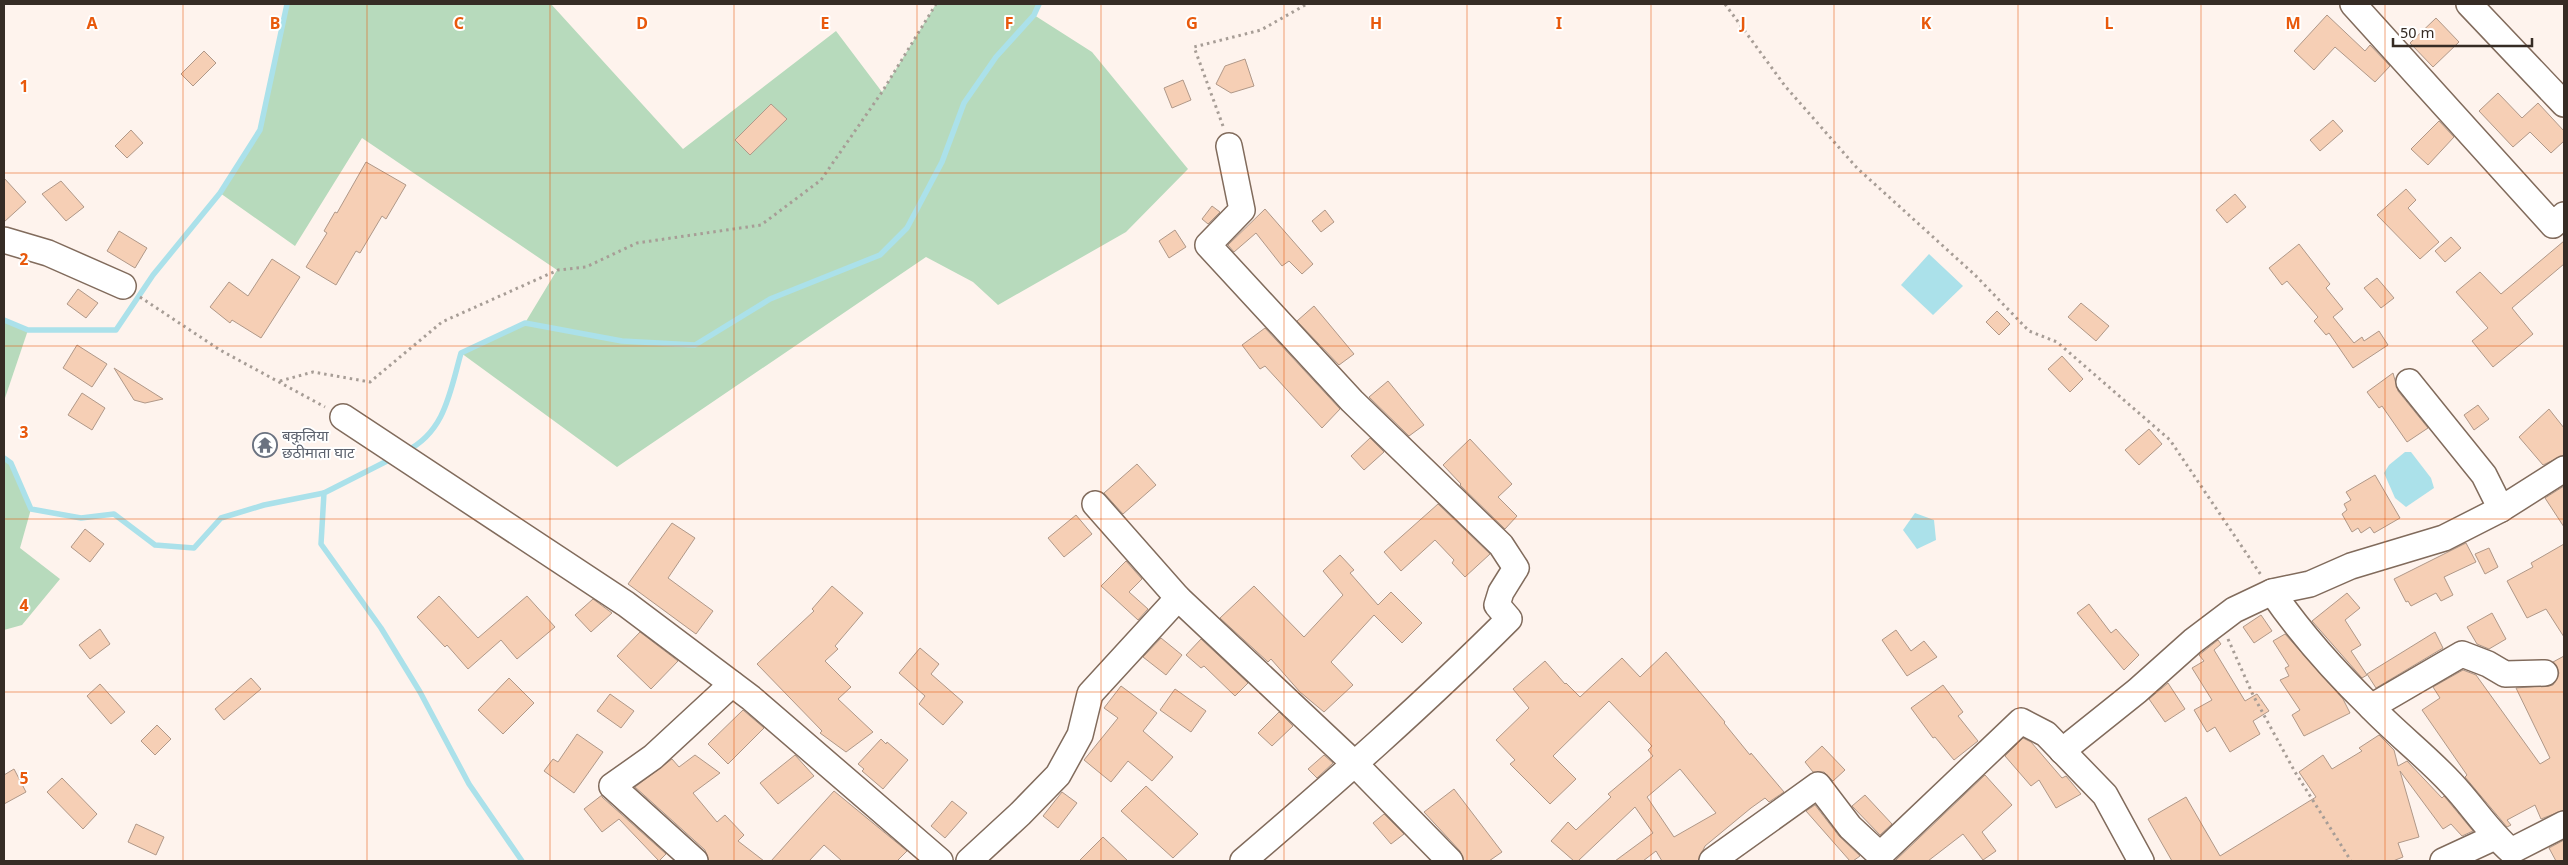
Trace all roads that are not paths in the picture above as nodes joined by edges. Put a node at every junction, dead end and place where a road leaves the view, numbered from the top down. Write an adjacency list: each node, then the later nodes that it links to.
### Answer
1 (2353, 4): 5 (street)
2 (2469, 4): 3 (street)
3 (2564, 104)
4 (1229, 146): 19 (street)
5 (2564, 215)
6 (4, 240): 7 (street)
7 (123, 286)
8 (2409, 382): 12 (street)
9 (343, 417): 16 (street)
10 (2564, 470): 12 (street)
11 (1095, 504): 14 (street)
12 (2500, 509): 13 (street)
13 (2272, 592): 17 (street); 18 (street)
14 (1178, 598): 19 (street); 25 (street)
15 (2544, 673): 17 (street)
16 (732, 684): 23 (street); 24 (street)
17 (2371, 708): 21 (street)
18 (2062, 751): 22 (street); 29 (street)
19 (1356, 765): 26 (street); 27 (street)
20 (2564, 824): 21 (street)
21 (2495, 837): 30 (street)
22 (1877, 858): 28 (street)
23 (695, 861)
24 (940, 861)
25 (968, 861)
26 (1243, 861)
27 (1450, 861)
28 (1712, 861)
29 (2141, 861)
30 (2443, 861)

